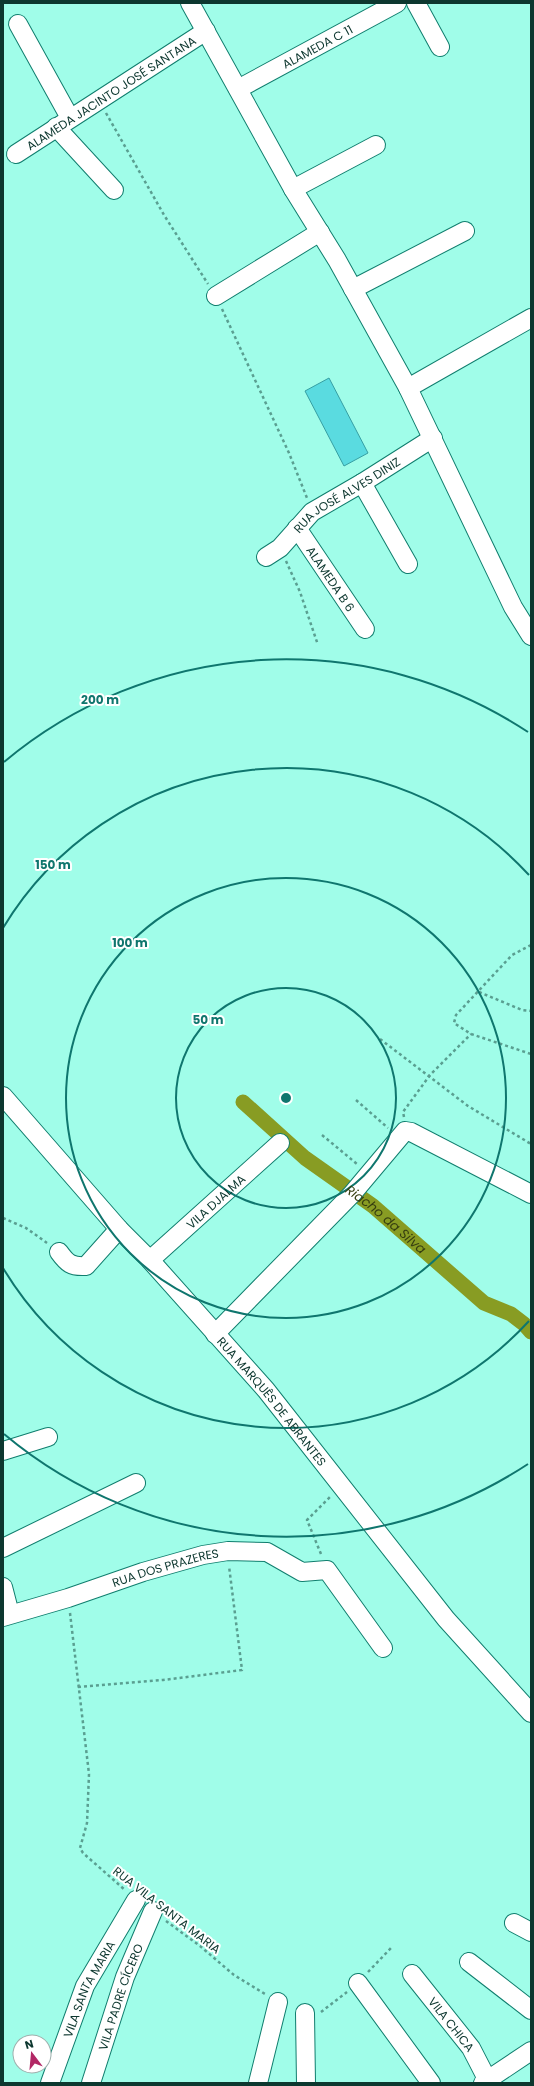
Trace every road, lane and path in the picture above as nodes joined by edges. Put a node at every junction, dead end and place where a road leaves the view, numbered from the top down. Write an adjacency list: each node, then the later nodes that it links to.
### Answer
1 (190, 3): 5 (street)
2 (397, 3): 7 (street, ALAMEDA C 11)
3 (416, 3): 6 (street)
4 (18, 24): 8 (street)
5 (206, 32): 7 (street); 8 (street, ALAMEDA JACINTO JOSÉ SANTANA)
6 (440, 47)
7 (238, 89): 11 (street)
8 (63, 123): 10 (street, ALAMEDA JACINTO JOSÉ SANTANA); 12 (street)
9 (376, 145): 11 (street)
10 (16, 154)
11 (293, 189): 14 (street)
12 (114, 190)
13 (465, 231): 15 (street)
14 (320, 232): 15 (street); 16 (street)
15 (353, 289): 18 (street)
16 (216, 296)
17 (531, 318): 18 (street)
18 (408, 388): 19 (street)
19 (433, 438): 20 (street, RUA JOSÉ ALVES DINIZ); 25 (street)
20 (362, 484): 21 (street, RUA JOSÉ ALVES DINIZ); 23 (street)
21 (297, 528): 22 (street, RUA JOSÉ ALVES DINIZ); 24 (street, ALAMEDA B 6)
22 (273, 552): 26 (path)
23 (408, 564)
24 (365, 629)
25 (531, 636)
26 (318, 645)
27 (531, 945): 28 (path)
28 (479, 992): 29 (path); 30 (path)
29 (531, 1011)
30 (472, 1034): 32 (path); 33 (path)
31 (380, 1039): 33 (path)
32 (531, 1054)
33 (430, 1075): 36 (path); 39 (path)
34 (3, 1096): 43 (street, RUA MARQUÊS DE ABRANTES)
35 (356, 1100): 36 (path)
36 (402, 1134): 40 (street); 41 (street)
37 (322, 1135): 40 (path)
38 (280, 1143): 45 (street, VILA DJALMA)
39 (531, 1144)
40 (366, 1176): 46 (street)
41 (531, 1194)
42 (3, 1218): 44 (path)
43 (119, 1230): 44 (street); 45 (street, RUA MARQUÊS DE ABRANTES)
44 (59, 1252)
45 (150, 1260): 46 (street, RUA MARQUÊS DE ABRANTES)
46 (215, 1334): 50 (street, RUA MARQUÊS DE ABRANTES)
47 (48, 1437): 48 (street)
48 (3, 1451)
49 (136, 1483): 51 (street)
50 (341, 1486): 53 (path); 59 (street, RUA MARQUÊS DE ABRANTES)
51 (3, 1548)
52 (228, 1551): 53 (street, RUA DOS PRAZERES); 55 (street, RUA DOS PRAZERES); 58 (path)
53 (327, 1570): 57 (street)
54 (3, 1587): 56 (street)
55 (68, 1598): 56 (street, RUA DOS PRAZERES); 58 (path, RUA VILA SANTA MARIA)
56 (7, 1616)
57 (383, 1648)
58 (78, 1687): 60 (path, RUA VILA SANTA MARIA)
59 (531, 1713)
60 (136, 1900): 73 (street, VILA SANTA MARIA)
61 (153, 1911): 68 (path, RUA VILA SANTA MARIA); 74 (street, VILA PADRE CÍCERO)
62 (514, 1923): 63 (street)
63 (531, 1932)
64 (391, 1948): 67 (path)
65 (469, 1962): 69 (street)
66 (412, 1974): 72 (street, VILA CHICA)
67 (358, 1983): 70 (path); 77 (street)
68 (278, 2002): 75 (street)
69 (531, 2010)
70 (305, 2013): 76 (street)
71 (531, 2051): 72 (street)
72 (485, 2081)
73 (50, 2083)
74 (91, 2083)
75 (258, 2083)
76 (306, 2083)
77 (431, 2083)

